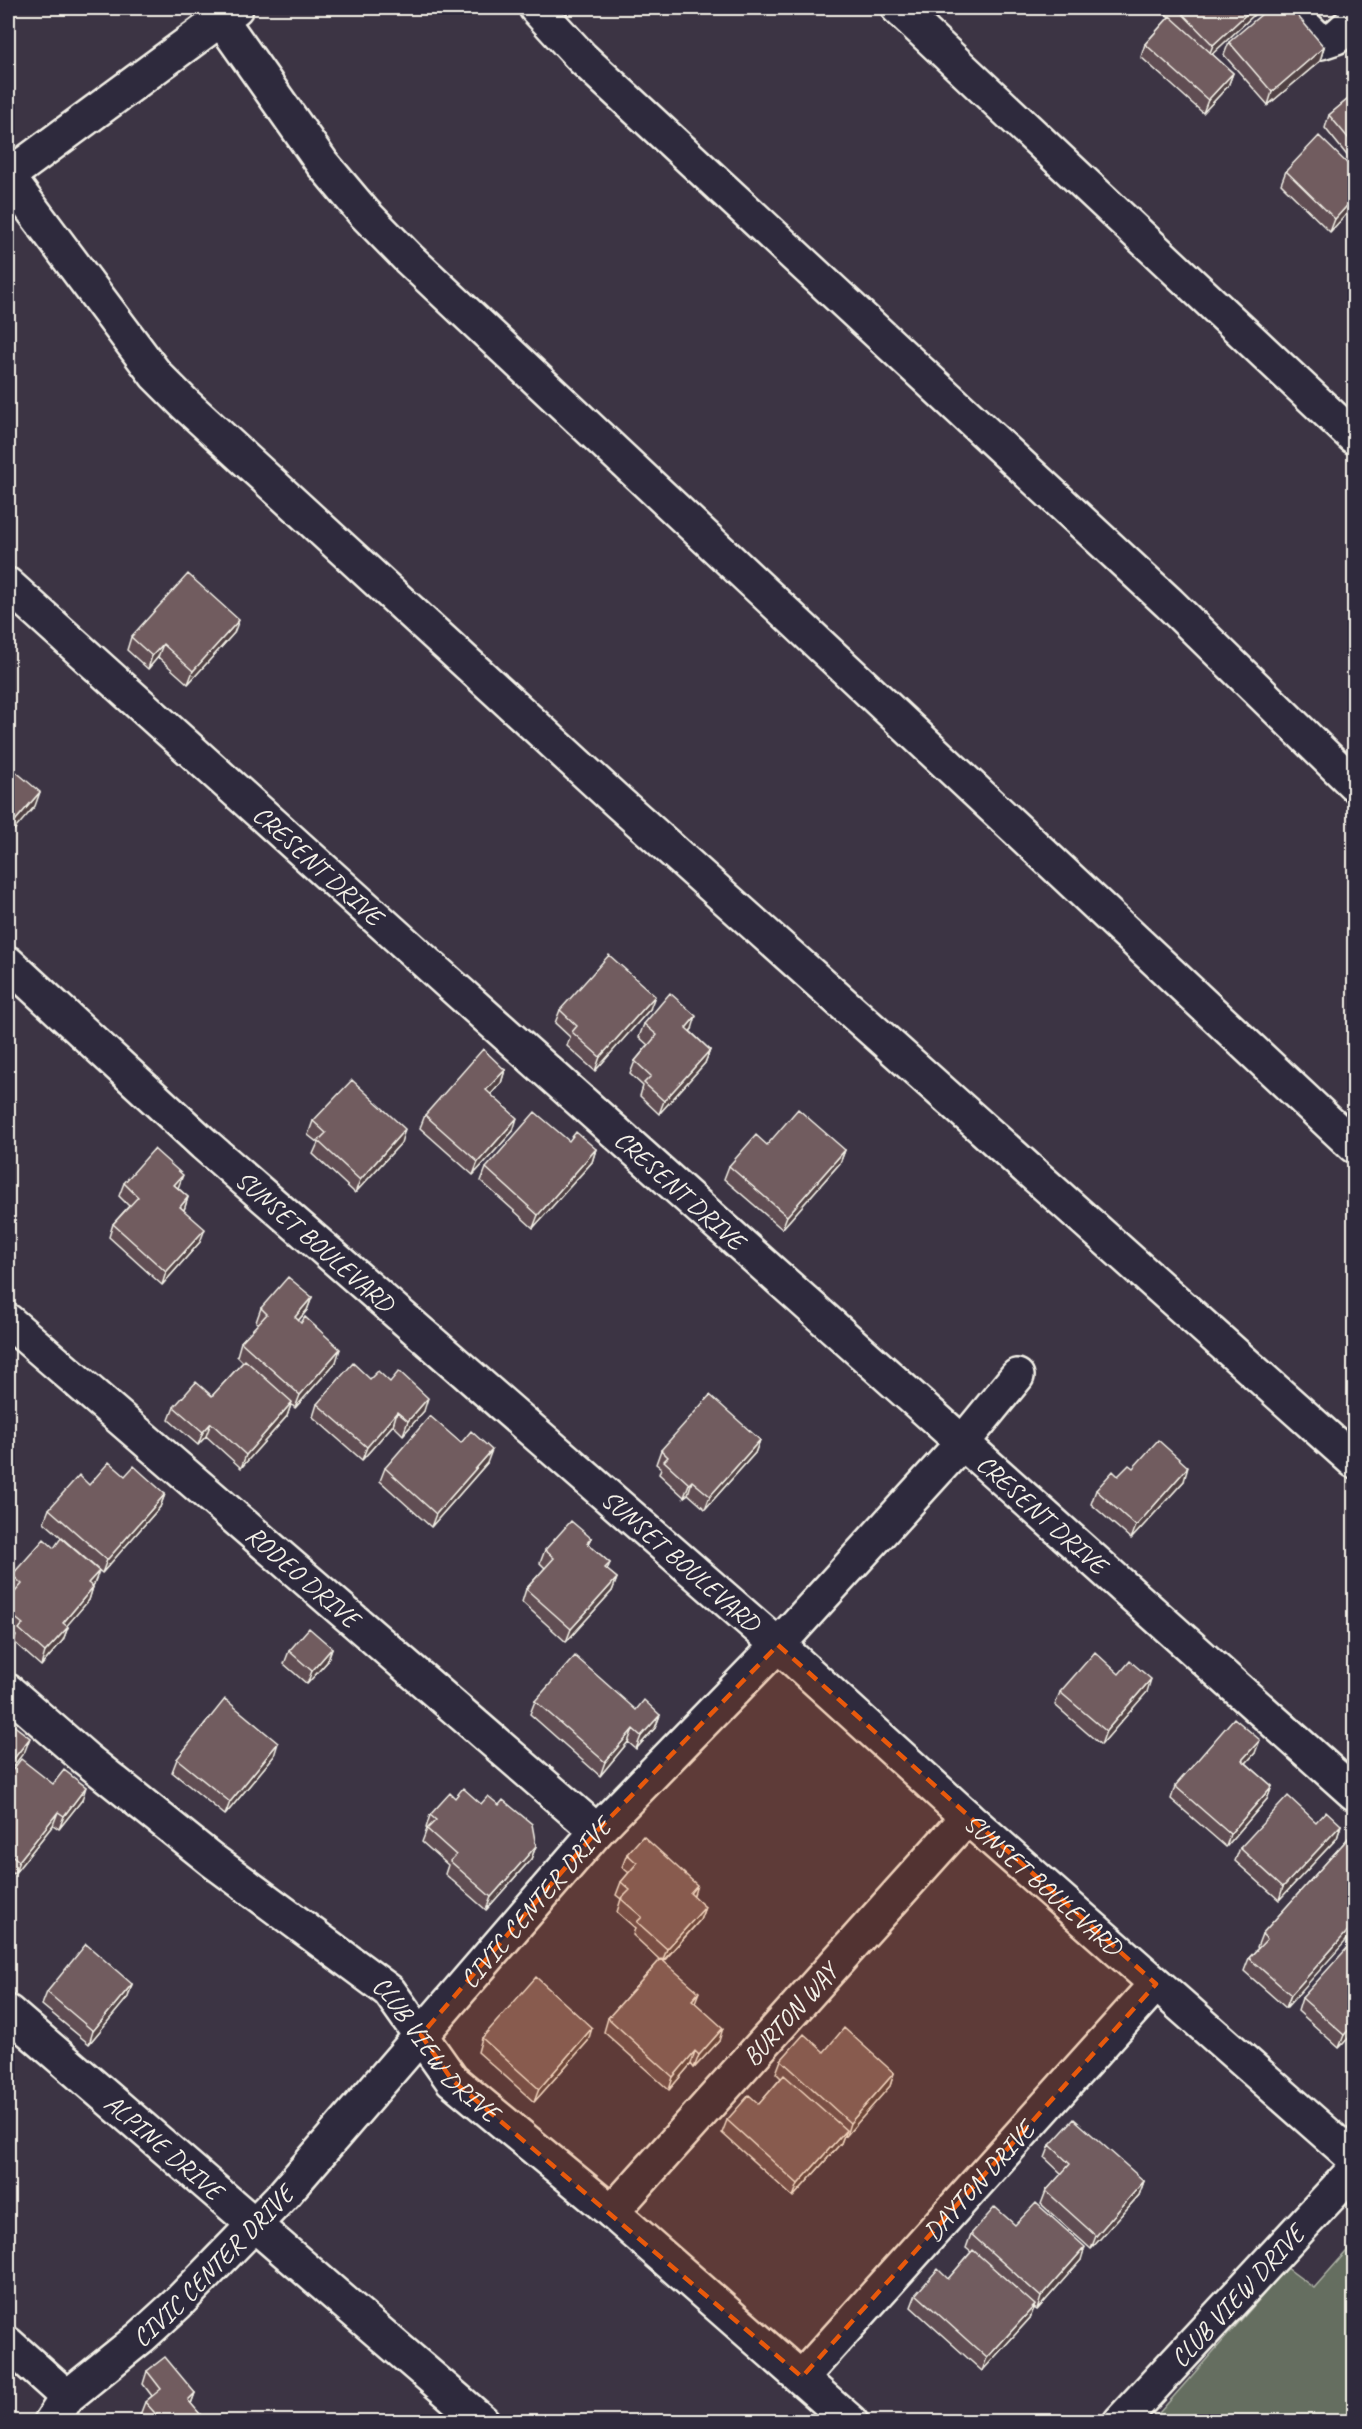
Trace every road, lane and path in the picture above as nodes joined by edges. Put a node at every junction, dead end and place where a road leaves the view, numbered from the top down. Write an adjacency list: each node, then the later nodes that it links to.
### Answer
1 (536, 8): 9 (street)
2 (898, 8): 7 (street)
3 (1286, 8): 5 (street)
4 (224, 11): 6 (street); 11 (street)
5 (1354, 21)
6 (8, 177): 15 (street)
7 (1354, 437)
8 (8, 585): 14 (street, CRESENT DRIVE)
9 (1354, 784)
10 (8, 963): 16 (street, SUNSET BOULEVARD)
11 (1354, 1146)
12 (8, 1321): 20 (street, RODEO DRIVE)
13 (1017, 1376): 14 (street, CIVIC CENTER DRIVE)
14 (963, 1442): 16 (street, CIVIC CENTER DRIVE); 18 (street, CRESENT DRIVE)
15 (1354, 1461)
16 (778, 1645): 19 (street, SUNSET BOULEVARD); 20 (street, CIVIC CENTER DRIVE)
17 (8, 1691): 23 (street, CLUB VIEW DRIVE)
18 (1354, 1793)
19 (967, 1817): 21 (street, SUNSET BOULEVARD); 26 (street, BURTON WAY)
20 (597, 1831): 23 (street, CIVIC CENTER DRIVE)
21 (1156, 1984): 24 (street, SUNSET BOULEVARD); 29 (street, DAYTON DRIVE)
22 (8, 2012): 27 (street, ALPINE DRIVE)
23 (421, 2035): 26 (street, CLUB VIEW DRIVE); 27 (street, CIVIC CENTER DRIVE)
24 (1354, 2158)
25 (1354, 2170): 33 (street, CLUB VIEW DRIVE)
26 (612, 2212): 29 (street, CLUB VIEW DRIVE)
27 (255, 2225): 30 (street, CIVIC CENTER DRIVE); 31 (street, ALPINE DRIVE)
28 (8, 2344): 30 (street)
29 (802, 2376): 32 (street, CLUB VIEW DRIVE)
30 (59, 2409)
31 (483, 2421)
32 (851, 2421)
33 (1120, 2421)

